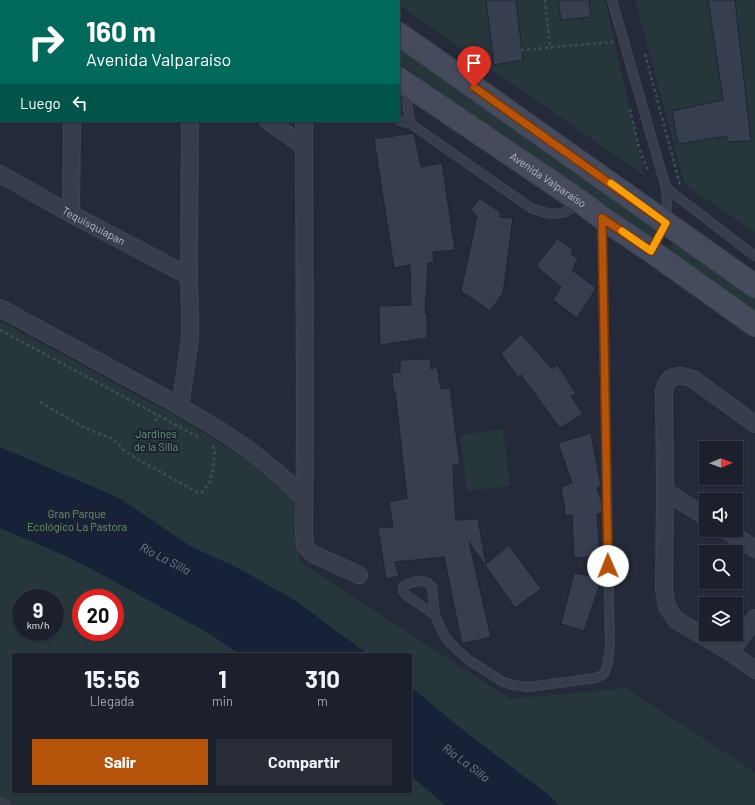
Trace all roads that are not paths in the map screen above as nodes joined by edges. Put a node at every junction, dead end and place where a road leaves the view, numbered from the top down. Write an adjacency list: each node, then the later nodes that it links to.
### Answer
1 (612, 0): 12 (lane)
2 (400, 35): 16 (main road)
3 (404, 82): 9 (lane); 13 (main road, Avenida Valparaíso)
4 (400, 121): 9 (lane)
5 (72, 122): 14 (street)
6 (190, 122): 19 (street)
7 (269, 122): 10 (street)
8 (304, 122): 10 (street)
9 (411, 124): 13 (lane)
10 (304, 146): 26 (street)
11 (0, 174): 14 (street, Tequisquiapan)
12 (666, 188): 16 (lane); 18 (lane)
13 (581, 202): 15 (main road, Avenida Valparaíso)
14 (71, 214): 19 (street, Tequisquiapan)
15 (602, 218): 17 (main road, Avenida Valparaíso); 31 (lane)
16 (666, 223): 17 (lane); 20 (main road)
17 (651, 251): 22 (main road, Avenida Valparaíso)
18 (755, 256)
19 (189, 276): 23 (street)
20 (755, 286)
21 (0, 308): 23 (street)
22 (755, 325)
23 (180, 407): 26 (street)
24 (755, 424): 25 (street)
25 (665, 491): 27 (street); 33 (street)
26 (304, 498): 30 (street)
27 (699, 513)
28 (737, 537): 29 (street)
29 (755, 549)
30 (359, 575)
31 (435, 615): 31 (lane)
32 (755, 618): 33 (street)
33 (730, 652): 34 (street)
34 (753, 664)
35 (0, 802): 36 (lane)
36 (6, 805)

